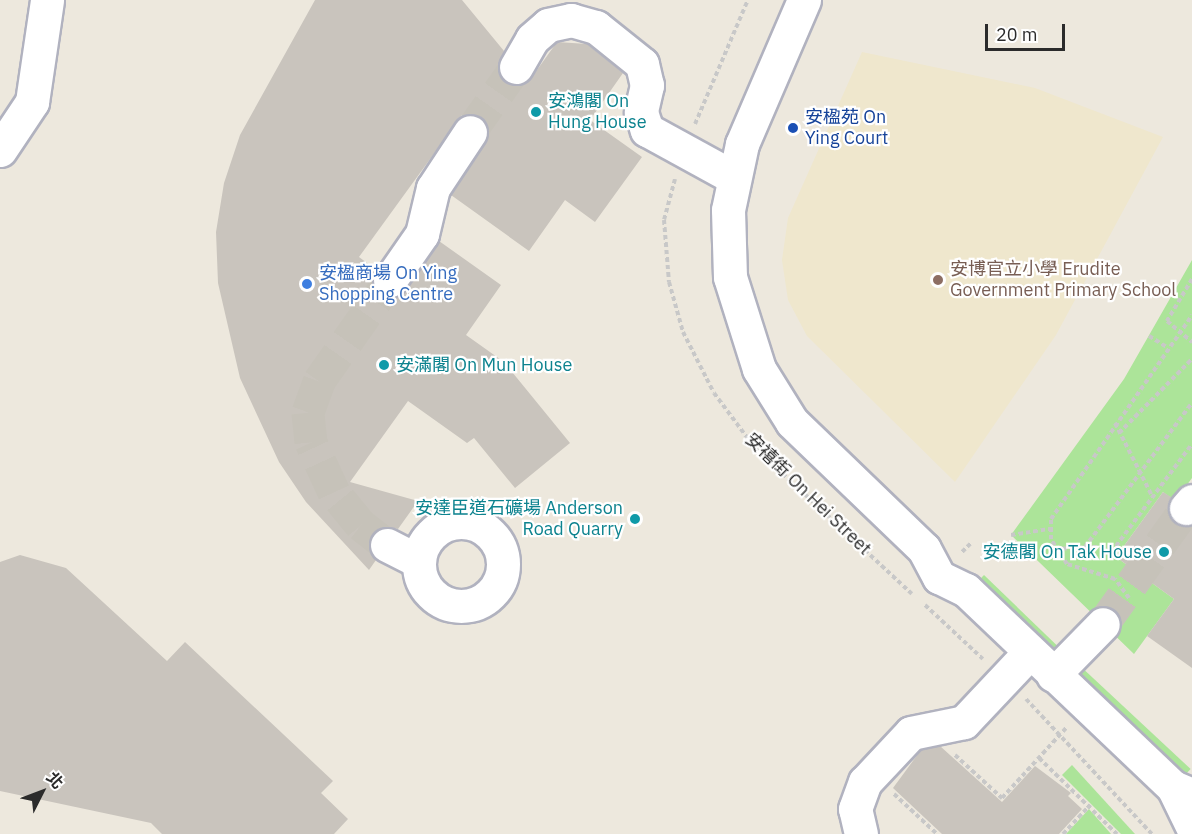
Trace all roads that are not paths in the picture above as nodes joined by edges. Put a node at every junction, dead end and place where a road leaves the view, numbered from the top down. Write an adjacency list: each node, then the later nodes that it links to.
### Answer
1 (47, 0): 5 (street)
2 (804, 0): 6 (street)
3 (516, 67): 6 (street)
4 (470, 132): 7 (street)
5 (0, 150)
6 (733, 177): 11 (street)
7 (390, 280)
8 (387, 545): 9 (street)
9 (419, 561)
10 (1103, 624): 12 (street)
11 (1030, 652): 12 (street); 15 (street)
12 (1053, 675): 13 (street)
13 (1182, 791): 14 (street)
14 (1192, 826)
15 (861, 834)

